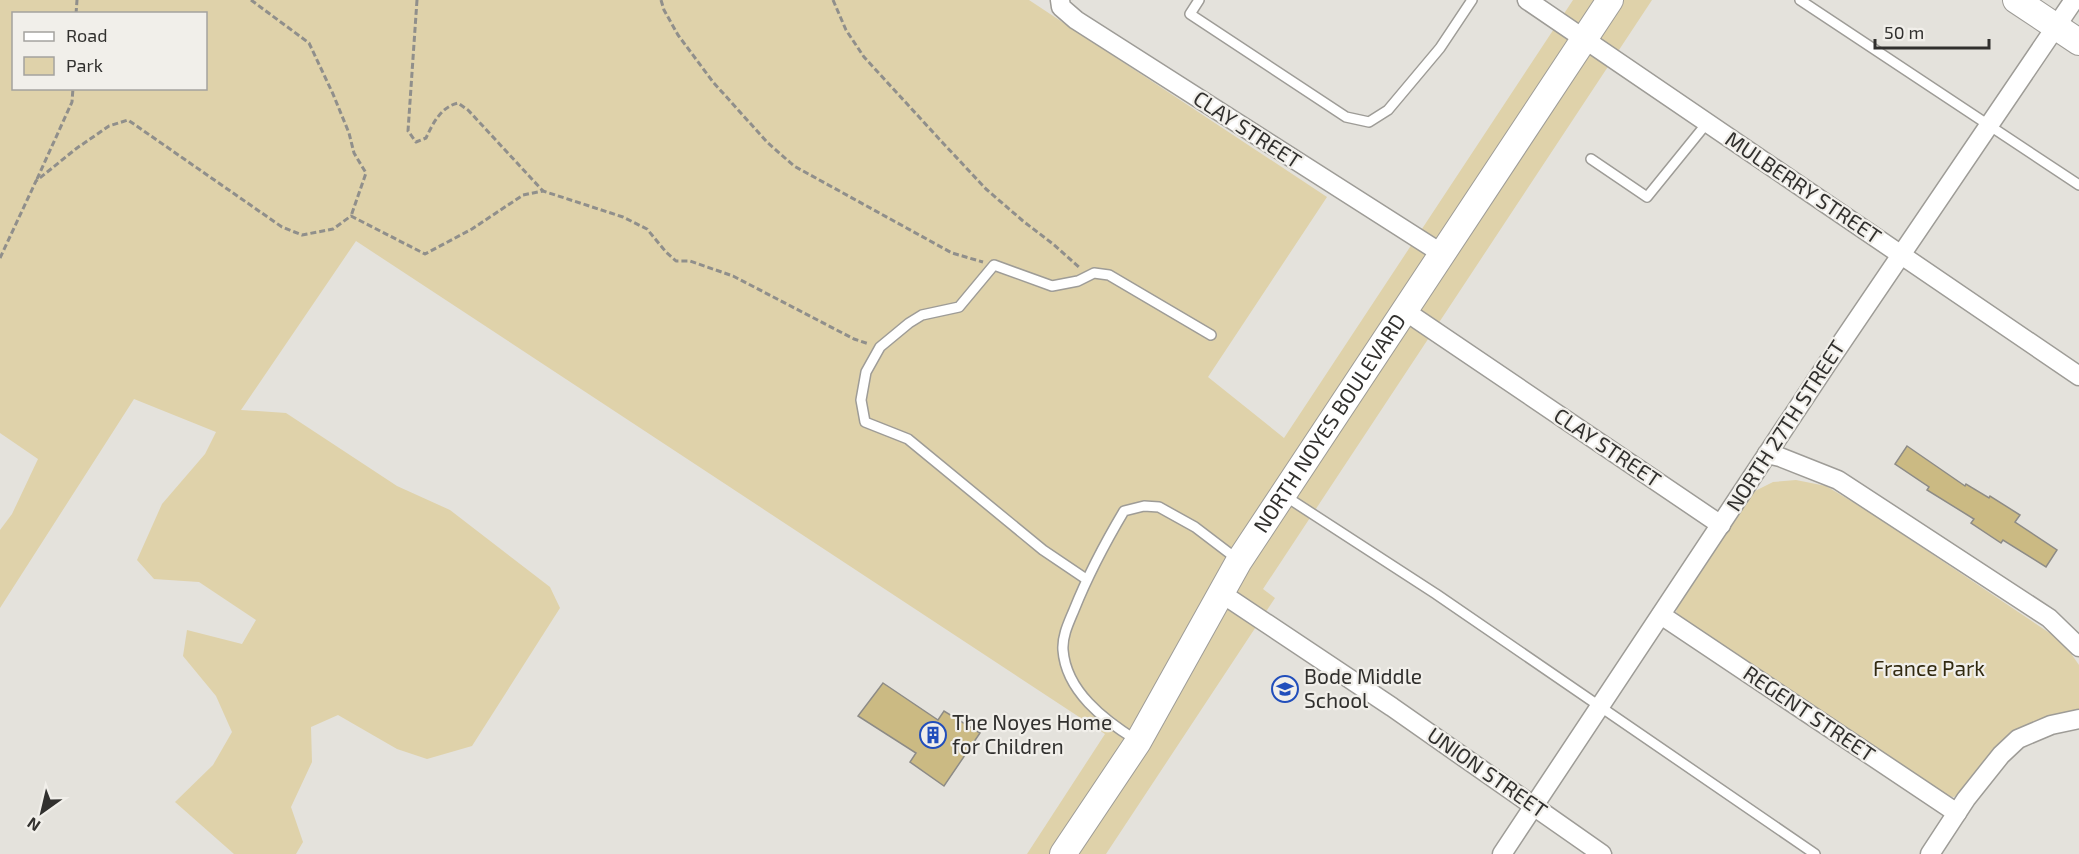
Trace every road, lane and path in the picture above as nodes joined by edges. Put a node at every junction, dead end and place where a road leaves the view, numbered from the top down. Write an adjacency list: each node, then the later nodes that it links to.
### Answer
1 (250, 0): 23 (path)
2 (417, 0): 22 (path)
3 (661, 0): 27 (path)
4 (833, 0): 28 (path)
5 (1059, 0): 24 (street, CLAY STREET)
6 (1198, 0): 7 (lane)
7 (1472, 0)
8 (1527, 0): 14 (street, MULBERRY STREET)
9 (1610, 0): 14 (street, NORTH NOYES BOULEVARD)
10 (1800, 0): 18 (lane)
11 (2016, 0): 13 (street)
12 (2074, 0): 13 (street, NORTH 27TH STREET)
13 (2056, 27): 15 (street); 18 (street, NORTH 27TH STREET)
14 (1585, 38): 17 (street, MULBERRY STREET); 24 (street, NORTH NOYES BOULEVARD)
15 (2079, 42)
16 (73, 90): 20 (path)
17 (1707, 123): 19 (lane); 25 (street, MULBERRY STREET)
18 (1989, 127): 21 (lane); 25 (street, NORTH 27TH STREET)
19 (1591, 159)
20 (36, 180): 23 (path); 26 (path)
21 (2079, 185)
22 (543, 191): 23 (path); 31 (path)
23 (351, 216)
24 (1442, 253): 29 (street, NORTH NOYES BOULEVARD)
25 (1901, 255): 32 (street, MULBERRY STREET); 33 (street, NORTH 27TH STREET)
26 (0, 258)
27 (994, 265): 28 (lane); 31 (lane)
28 (1088, 276): 30 (lane)
29 (1405, 311): 34 (street, NORTH NOYES BOULEVARD); 35 (street, CLAY STREET)
30 (1211, 335)
31 (880, 347): 37 (lane)
32 (2079, 376)
33 (1767, 454): 35 (street, NORTH 27TH STREET); 40 (street)
34 (1283, 494): 36 (street, NORTH NOYES BOULEVARD); 41 (lane)
35 (1721, 525): 39 (street, NORTH 27TH STREET)
36 (1239, 561): 37 (lane); 38 (street, NORTH NOYES BOULEVARD)
37 (1086, 579): 43 (lane)
38 (1221, 593): 43 (street, NORTH NOYES BOULEVARD); 44 (street, UNION STREET)
39 (1661, 615): 41 (street, NORTH 27TH STREET); 45 (street, REGENT STREET)
40 (2079, 646)
41 (1599, 707): 44 (street, NORTH 27TH STREET); 49 (lane)
42 (2079, 719): 45 (street)
43 (1138, 742): 46 (street, NORTH NOYES BOULEVARD)
44 (1533, 806): 47 (street, NORTH 27TH STREET); 48 (street, UNION STREET)
45 (1957, 813): 50 (street)
46 (1063, 854)
47 (1502, 854)
48 (1602, 854)
49 (1815, 854)
50 (1930, 854)

